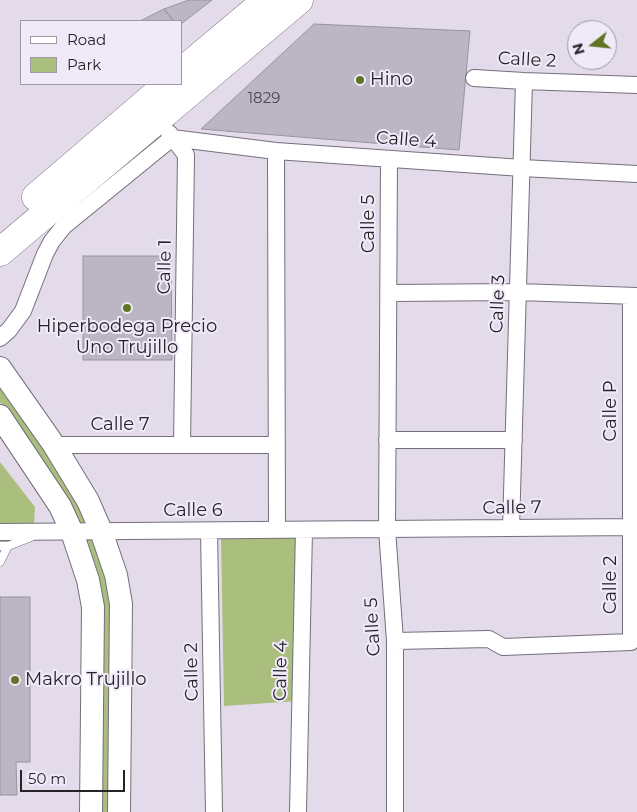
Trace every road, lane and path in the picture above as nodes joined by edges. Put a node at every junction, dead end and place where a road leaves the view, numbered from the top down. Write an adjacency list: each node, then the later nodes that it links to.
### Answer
1 (267, 0): 3 (highway)
2 (299, 0): 8 (highway)
3 (182, 71)
4 (474, 78): 5 (street, Calle 2)
5 (524, 81): 7 (street, Calle 2); 11 (street, Calle 3)
6 (167, 85): 8 (highway)
7 (637, 85)
8 (148, 123): 9 (street, Calle 4); 13 (highway); 14 (highway); 18 (street); 23 (street, Calle 1)
9 (276, 152): 10 (street, Calle 4); 24 (street)
10 (389, 159): 11 (street, Calle 4); 16 (street, Calle 5)
11 (522, 168): 12 (street, Calle 4); 15 (street, Calle 3)
12 (637, 174)
13 (0, 228)
14 (0, 252)
15 (518, 292): 16 (street); 17 (street); 22 (street, Calle 3)
16 (388, 293): 21 (street, Calle 5)
17 (634, 296): 26 (street, Calle P)
18 (0, 338)
19 (0, 368): 25 (main road)
20 (0, 416): 33 (main road)
21 (387, 440): 22 (street); 28 (street, Calle 5)
22 (514, 440): 27 (street, Calle 3)
23 (182, 445): 24 (street, Calle 7); 25 (street, Calle 7)
24 (277, 445): 29 (street)
25 (54, 446): 31 (main road)
26 (634, 527): 27 (street, Calle 7); 36 (street, Calle 2)
27 (511, 528): 28 (street, Calle 7)
28 (386, 529): 30 (street, Calle 6); 36 (street, Calle 5)
29 (277, 530): 30 (street, Calle 6); 32 (street, Calle 6)
30 (304, 530): 40 (street, Calle 4)
31 (101, 531): 32 (street, Calle 6); 33 (street, Calle 6); 38 (main road)
32 (209, 531): 39 (street, Calle 2)
33 (72, 532): 34 (street, Calle 6); 37 (main road)
34 (3, 541): 35 (lane)
35 (0, 562)
36 (395, 641): 41 (street, Calle 5)
37 (91, 812)
38 (119, 812)
39 (214, 812)
40 (298, 812)
41 (395, 812)

